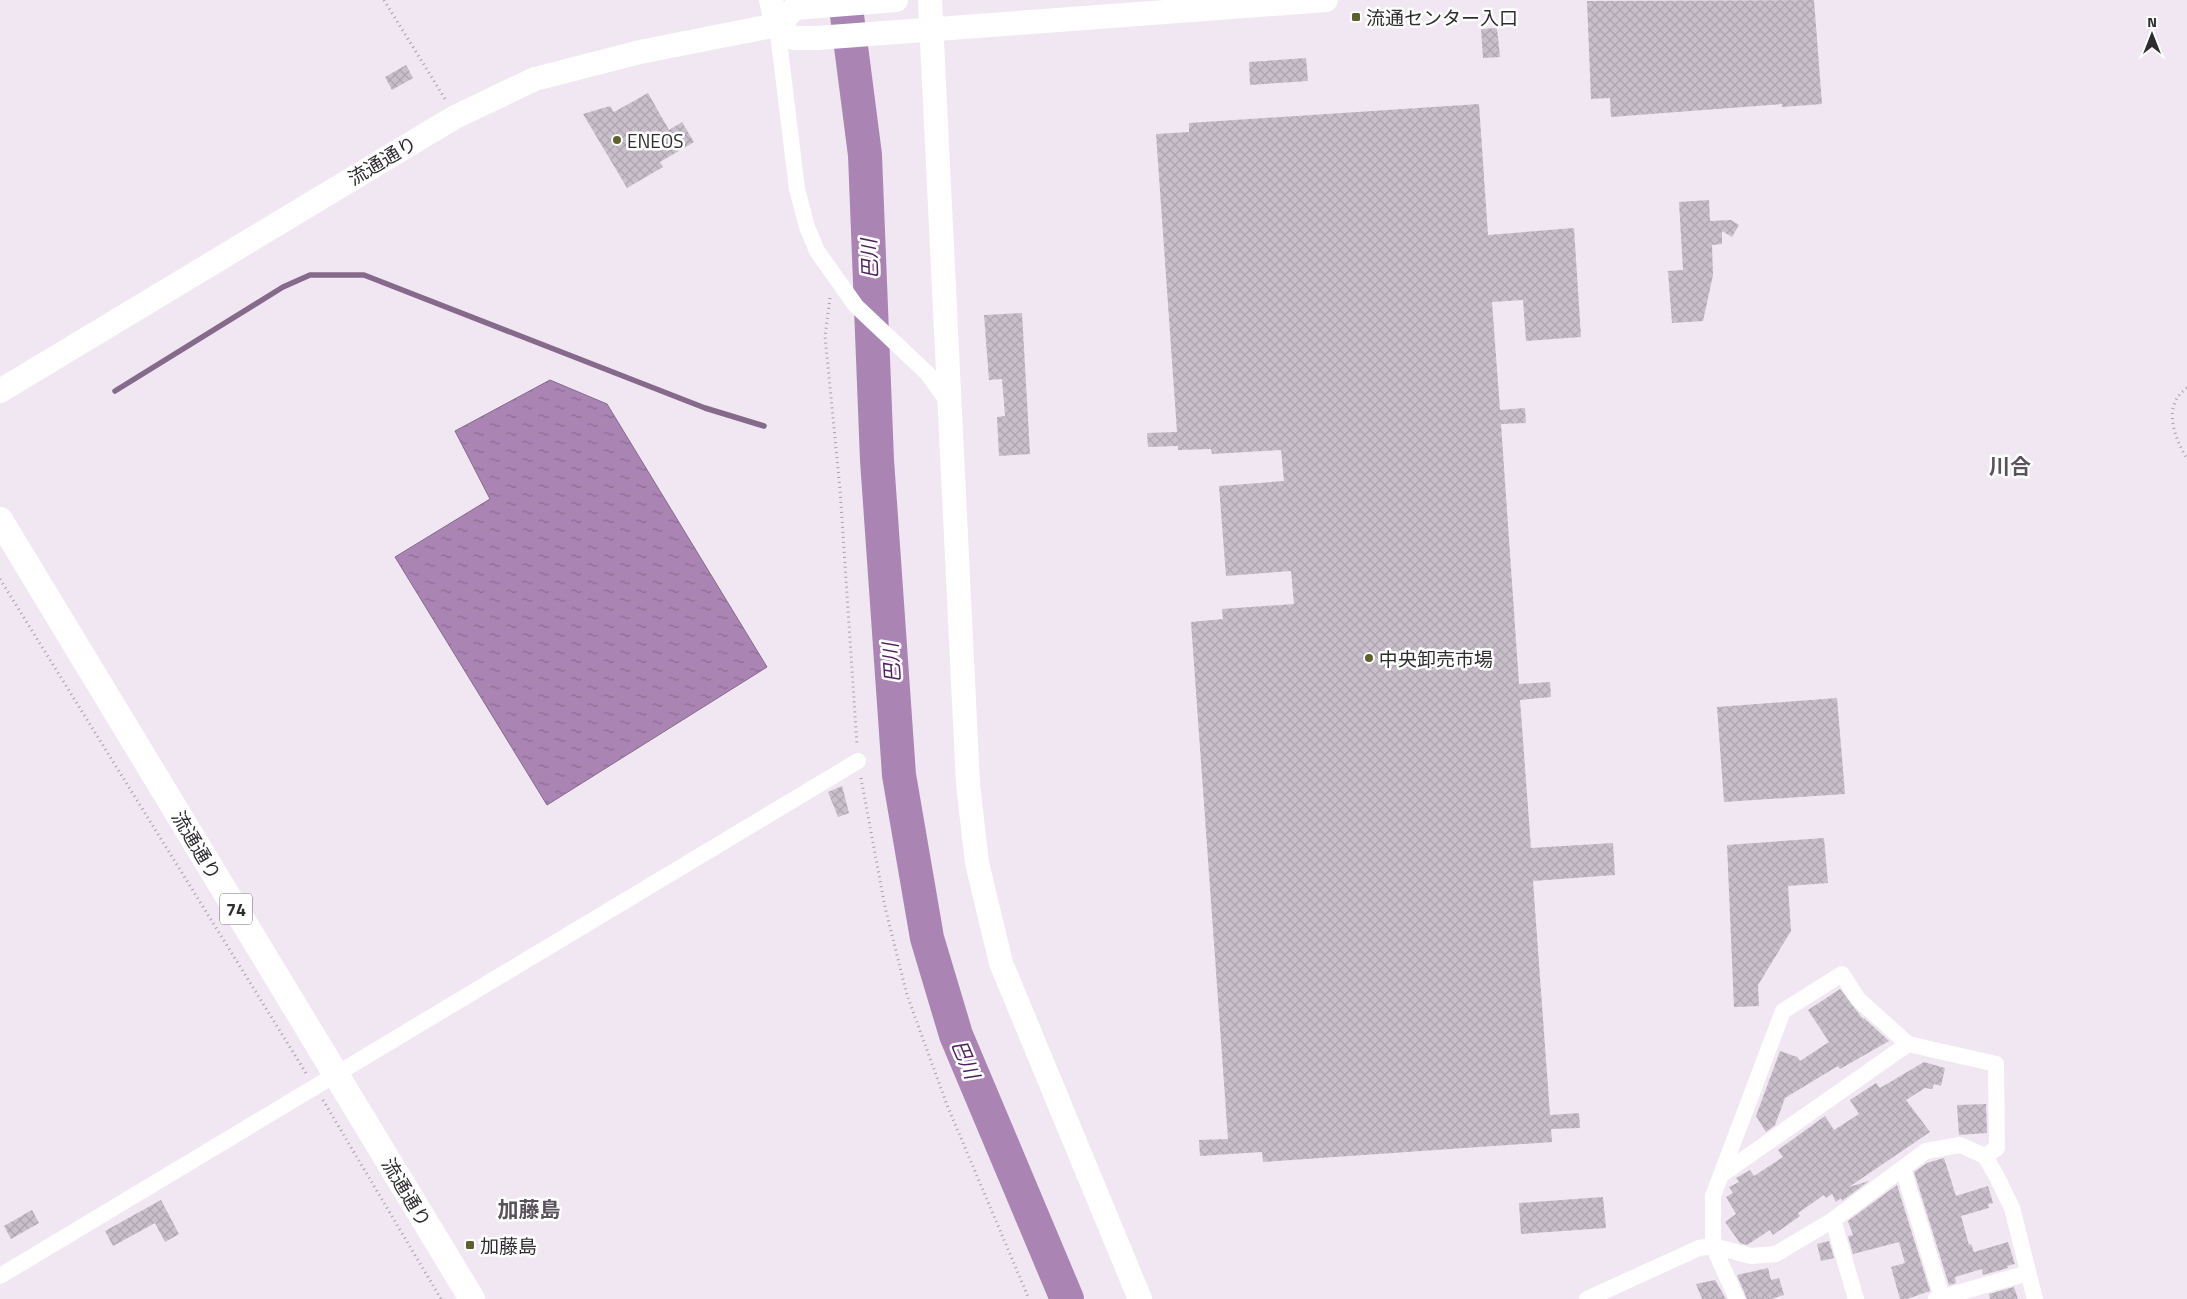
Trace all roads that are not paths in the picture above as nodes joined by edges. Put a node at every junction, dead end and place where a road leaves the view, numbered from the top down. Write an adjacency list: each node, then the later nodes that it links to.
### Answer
1 (771, 0): 6 (street)
2 (896, 0): 6 (street)
3 (930, 0): 7 (street)
4 (1326, 0): 5 (street)
5 (1143, 6): 7 (street)
6 (777, 25): 7 (street); 8 (street, 流通通り); 9 (street)
7 (931, 28): 9 (street)
8 (0, 391)
9 (951, 407): 23 (street)
10 (0, 520): 13 (main road, 流通通り / 74)
11 (858, 761): 13 (street)
12 (1908, 1044): 14 (street); 16 (street); 16 (street)
13 (325, 1080): 20 (street); 22 (main road, 流通通り / 74)
14 (1986, 1156): 15 (street); 19 (street)
15 (1903, 1169): 17 (street); 21 (street)
16 (1724, 1173): 18 (street)
17 (1833, 1220): 18 (street); 26 (street)
18 (1713, 1246): 24 (street); 25 (street)
19 (2028, 1273): 21 (street); 27 (street); 28 (street)
20 (0, 1276)
21 (1939, 1298)
22 (472, 1299)
23 (1140, 1299)
24 (1587, 1299)
25 (1737, 1299)
26 (1856, 1299)
27 (2034, 1299)
28 (2046, 1299)

